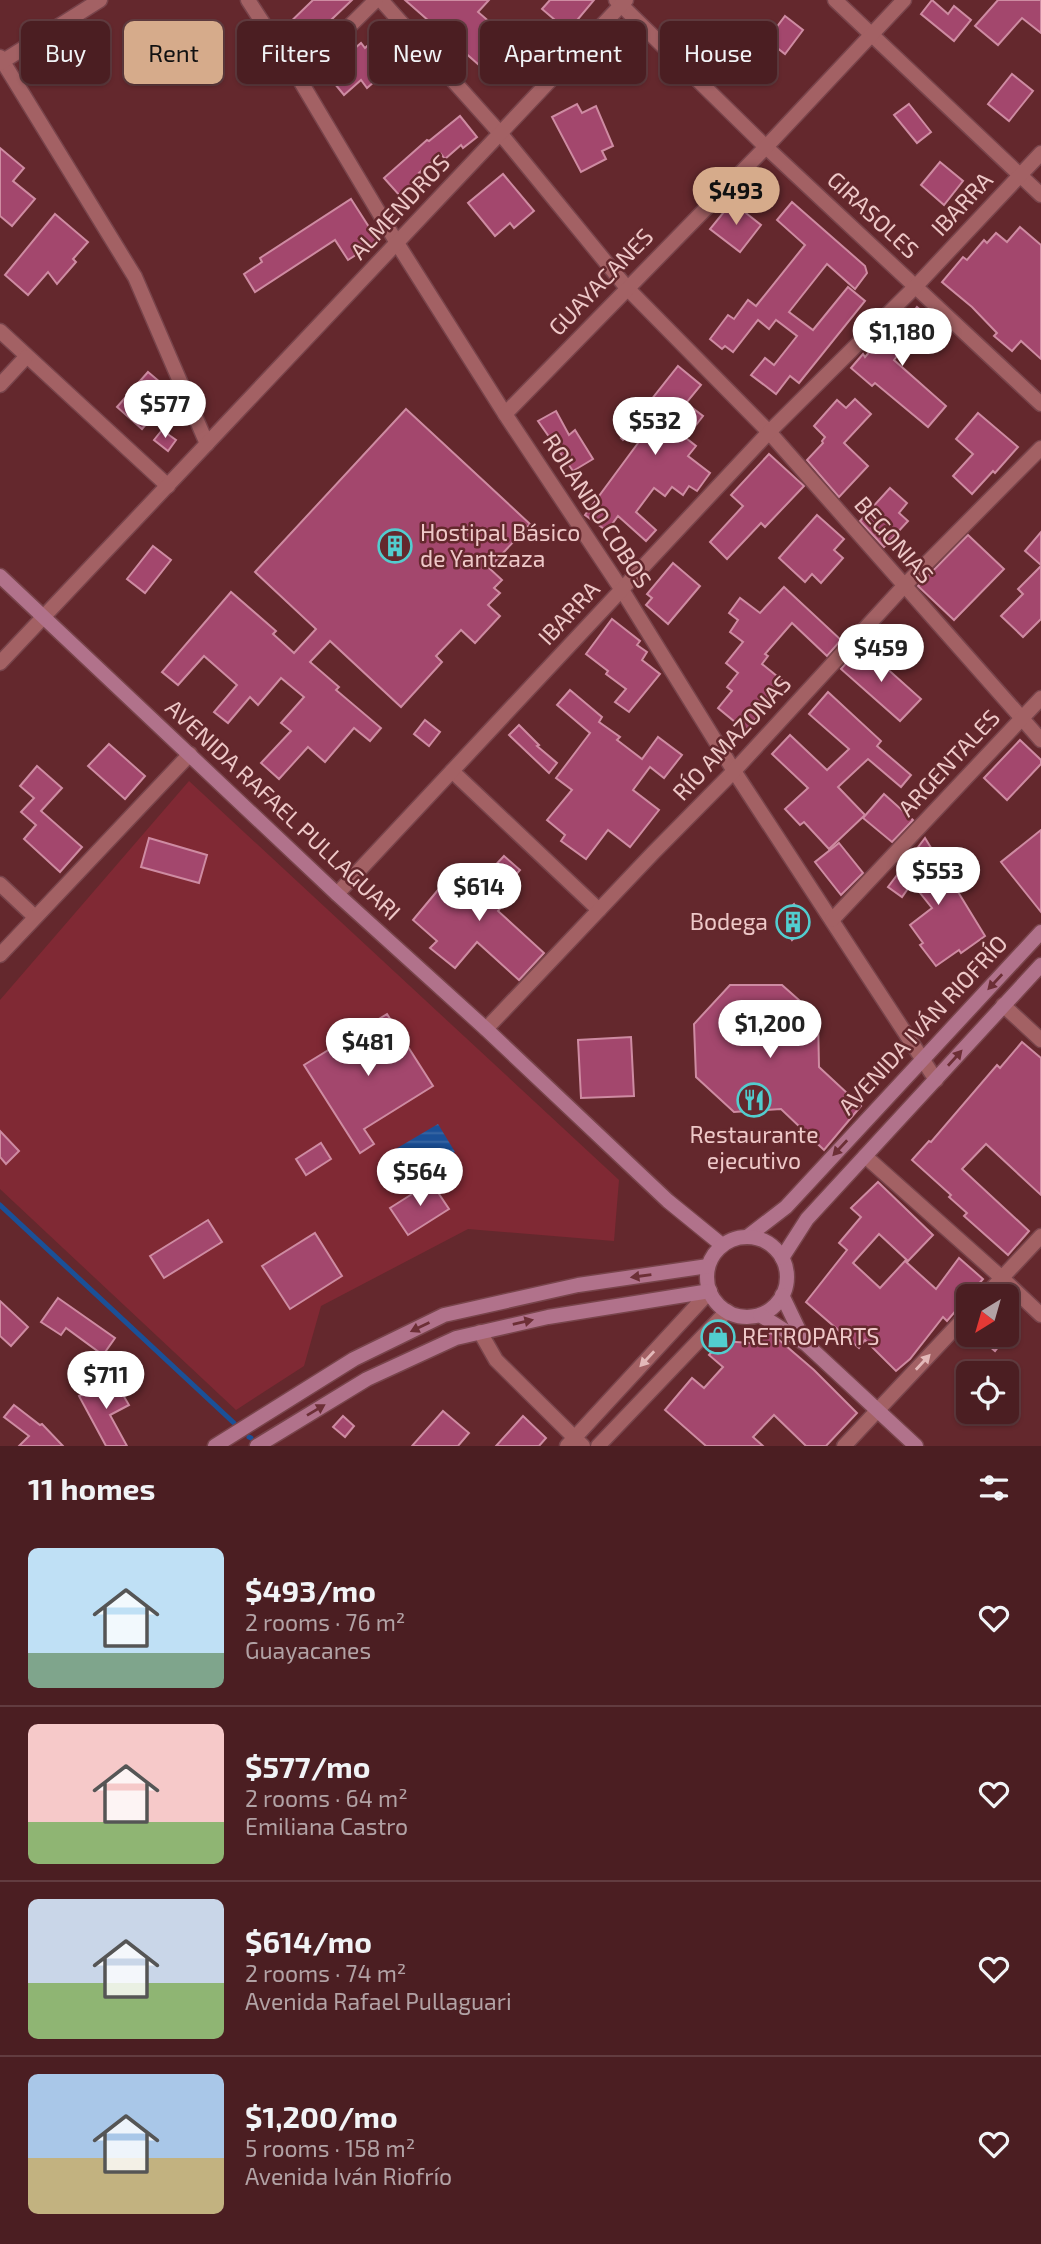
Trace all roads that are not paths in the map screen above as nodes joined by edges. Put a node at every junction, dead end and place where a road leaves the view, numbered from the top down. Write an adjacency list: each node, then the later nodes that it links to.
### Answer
1 (100, 0): 10 (street)
2 (248, 0): 7 (street, ROLANDO COBOS)
3 (379, 0): 8 (street); 12 (street)
4 (835, 0): 9 (street)
5 (904, 0): 9 (street, GUAYACANES)
6 (621, 2): 12 (street, ALMENDROS); 13 (street, GIRASOLES)
7 (262, 21)
8 (355, 23)
9 (872, 34): 13 (street, GUAYACANES); 15 (street)
10 (1, 60): 26 (street)
11 (302, 84): 17 (street, ROLANDO COBOS)
12 (500, 133): 17 (street, ALMENDROS); 19 (street)
13 (766, 147): 18 (street, GIRASOLES); 19 (street, GUAYACANES)
14 (1041, 153): 15 (street, IBARRA)
15 (1021, 175): 16 (street); 18 (street, IBARRA)
16 (1041, 195)
17 (397, 243): 24 (street, ROLANDO COBOS); 26 (street, ALMENDROS)
18 (916, 286): 23 (street, GIRASOLES); 25 (street, IBARRA)
19 (626, 288): 24 (street, GUAYACANES); 25 (street, BEGONIAS)
20 (0, 331): 21 (street)
21 (26, 357): 22 (street); 28 (street)
22 (0, 385)
23 (1041, 404)
24 (505, 414): 31 (street, ROLANDO COBOS)
25 (769, 432): 30 (street, BEGONIAS); 31 (street, IBARRA)
26 (207, 444): 28 (street, ALMENDROS)
27 (1041, 447): 30 (street, RÍO AMAZONAS)
28 (168, 486): 32 (street, ALMENDROS)
29 (0, 576): 32 (main road, AVENIDA RAFAEL PULLAGUARI)
30 (904, 586): 35 (street, BEGONIAS); 39 (street, RÍO AMAZONAS)
31 (622, 590): 38 (street, IBARRA); 39 (street, ROLANDO COBOS)
32 (45, 617): 33 (street, ALMENDROS); 37 (main road, AVENIDA RAFAEL PULLAGUARI)
33 (0, 663)
34 (1041, 698): 35 (street, ARGENTALES)
35 (1022, 719): 36 (street, BEGONIAS); 44 (street, ARGENTALES)
36 (1041, 740)
37 (190, 754): 41 (main road, AVENIDA RAFAEL PULLAGUARI); 43 (street)
38 (452, 771): 41 (street, IBARRA); 42 (street)
39 (734, 771): 42 (street, RÍO AMAZONAS); 44 (street, ROLANDO COBOS)
40 (0, 884): 43 (street)
41 (337, 894): 49 (main road, AVENIDA RAFAEL PULLAGUARI)
42 (599, 910): 49 (street, RÍO AMAZONAS)
43 (35, 917): 46 (street)
44 (832, 920): 51 (street, ROLANDO COBOS)
45 (1041, 932): 51 (main road, AVENIDA IVÁN RIOFRÍO, one-way to 51)
46 (0, 955)
47 (1041, 965): 48 (main road, AVENIDA IVÁN RIOFRÍO)
48 (1003, 1005): 50 (street); 52 (main road, AVENIDA IVÁN RIOFRÍO, one-way to 48)
49 (486, 1029): 56 (main road, AVENIDA RAFAEL PULLAGUARI)
50 (1041, 1040)
51 (922, 1060): 52 (street, ROLANDO COBOS); 55 (main road, AVENIDA IVÁN RIOFRÍO, one-way to 55)
52 (936, 1080): 53 (main road, AVENIDA IVÁN RIOFRÍO)
53 (865, 1156): 57 (main road, AVENIDA IVÁN RIOFRÍO); 59 (street)
54 (1041, 1236): 59 (street)
55 (747, 1237): 56 (main road); 57 (main road)
56 (722, 1245): 58 (main road)
57 (782, 1258): 62 (main road)
58 (708, 1266): 61 (main road); 71 (main road, one-way to 71)
59 (1002, 1278): 60 (street); 65 (street)
60 (996, 1284)
61 (710, 1292): 63 (main road); 67 (main road, one-way to 61); 70 (street, one-way to 70)
62 (782, 1295): 64 (main road); 68 (main road)
63 (727, 1311): 64 (main road); 73 (street)
64 (760, 1315): 68 (main road)
65 (1041, 1315)
66 (956, 1327): 69 (street, one-way to 66)
67 (480, 1332): 70 (street); 72 (main road, one-way to 67)
68 (806, 1344): 69 (main road)
69 (878, 1410): 74 (street); 75 (main road)
70 (575, 1443)
71 (215, 1446)
72 (257, 1446)
73 (598, 1446)
74 (844, 1446)
75 (916, 1446)

